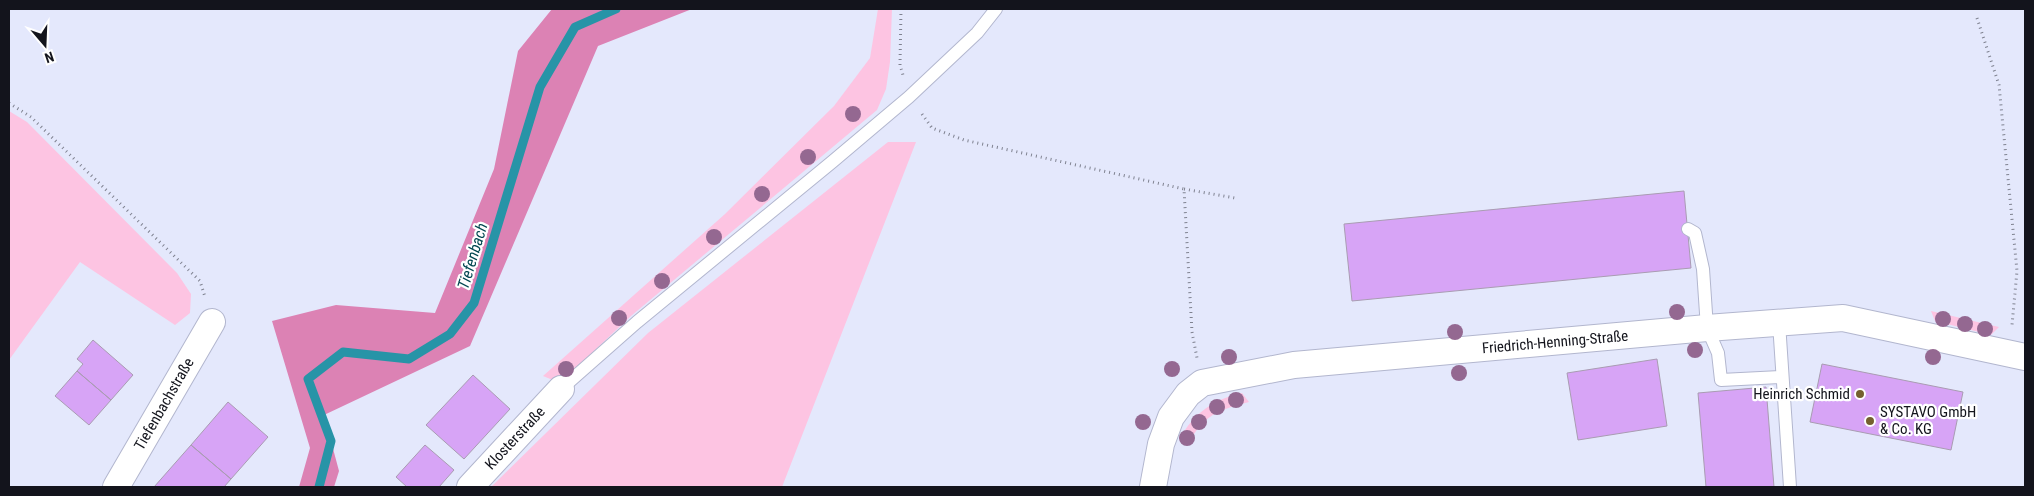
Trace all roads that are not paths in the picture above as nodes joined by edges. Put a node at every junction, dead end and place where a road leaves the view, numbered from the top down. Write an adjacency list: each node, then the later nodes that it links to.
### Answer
1 (996, 9): 8 (lane)
2 (1688, 229): 5 (lane)
3 (212, 322): 9 (street, Tiefenbachstraße)
4 (1778, 323): 5 (street, Friedrich-Henning-Straße); 6 (street, Friedrich-Henning-Straße); 7 (lane)
5 (1707, 328): 7 (lane); 11 (street, Friedrich-Henning-Straße)
6 (2015, 355)
7 (1781, 377): 12 (lane)
8 (561, 389): 10 (street, Klosterstraße)
9 (116, 487)
10 (470, 487)
11 (1153, 487)
12 (1790, 487)

